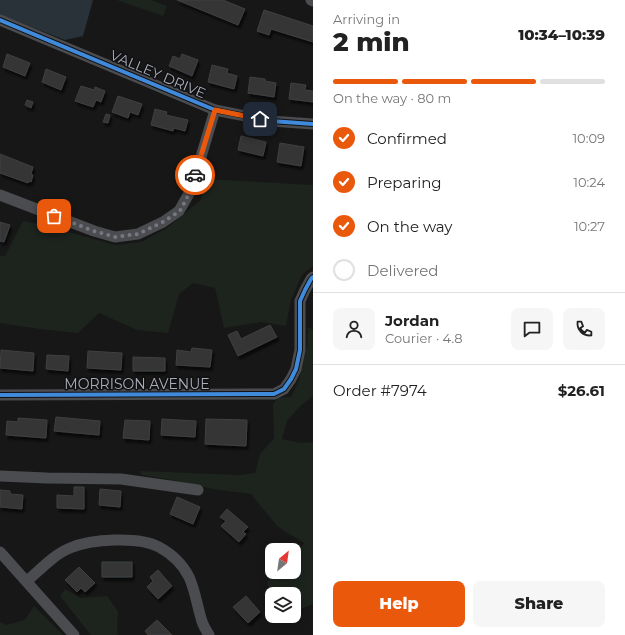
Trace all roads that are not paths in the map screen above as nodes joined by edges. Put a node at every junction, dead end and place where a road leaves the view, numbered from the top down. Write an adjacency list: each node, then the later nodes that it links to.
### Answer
1 (0, 20): 2 (street, VALLEY DRIVE)
2 (215, 110): 3 (street, VALLEY DRIVE); 4 (street)
3 (313, 124)
4 (0, 195)
5 (313, 277): 6 (street, MORRISON AVENUE)
6 (0, 395)
7 (0, 476): 8 (street)
8 (198, 490)
9 (0, 552): 10 (street)
10 (27, 581): 11 (street); 12 (street)
11 (74, 635)
12 (208, 635)

